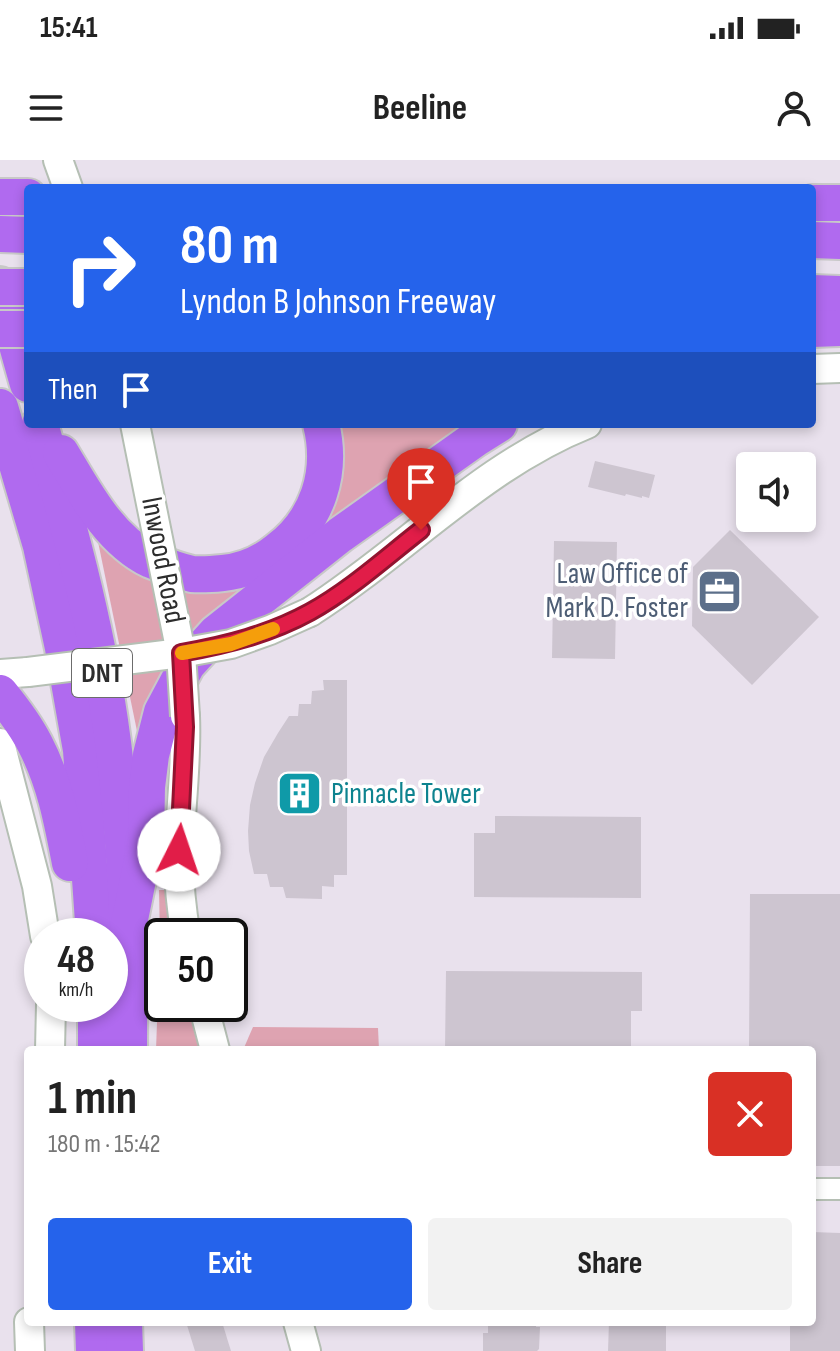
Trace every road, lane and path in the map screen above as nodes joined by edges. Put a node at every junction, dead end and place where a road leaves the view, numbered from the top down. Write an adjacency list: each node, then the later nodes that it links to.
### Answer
1 (58, 160): 2 (main road)
2 (67, 184)
3 (816, 203): 4 (highway)
4 (840, 203)
5 (0, 234): 6 (highway)
6 (24, 235)
7 (816, 240): 8 (highway)
8 (840, 241)
9 (0, 286): 10 (highway, bridge); 19 (highway)
10 (24, 287)
11 (816, 293): 12 (highway)
12 (840, 294)
13 (840, 328): 16 (highway)
14 (0, 329): 15 (highway, bridge)
15 (24, 329)
16 (816, 329)
17 (840, 368): 18 (main road)
18 (816, 369)
19 (24, 370)
20 (0, 407): 33 (highway, DNT)
21 (43, 428): 34 (highway, DNT)
22 (45, 428): 24 (highway)
23 (136, 428): 27 (main road, Inwood Road, bridge)
24 (322, 428)
25 (493, 428): 35 (highway)
26 (579, 428): 27 (main road, bridge)
27 (181, 653): 28 (main road, bridge); 36 (main road, Inwood Road, bridge)
28 (0, 674)
29 (0, 693): 32 (highway)
30 (0, 743): 31 (main road)
31 (42, 918)
32 (99, 918)
33 (102, 918)
34 (105, 918)
35 (111, 918)
36 (184, 918)
37 (51, 1022): 41 (main road)
38 (96, 1022): 42 (highway)
39 (123, 1022): 43 (highway, DNT)
40 (208, 1022): 44 (main road)
41 (50, 1046)
42 (96, 1046)
43 (128, 1046)
44 (214, 1046)
45 (816, 1189): 46 (street)
46 (840, 1189)
47 (29, 1326): 51 (main road)
48 (93, 1326): 52 (highway)
49 (124, 1326): 53 (highway)
50 (299, 1326): 54 (main road)
51 (30, 1351)
52 (94, 1351)
53 (125, 1351)
54 (306, 1351)

